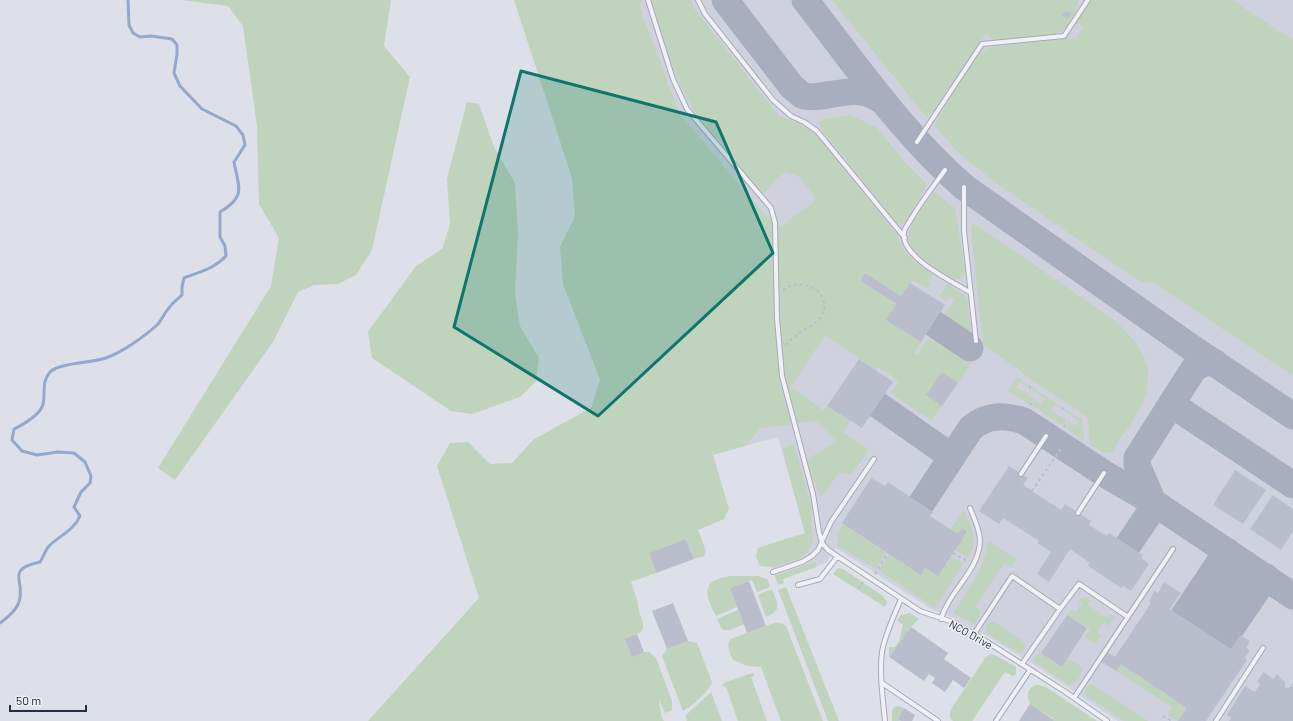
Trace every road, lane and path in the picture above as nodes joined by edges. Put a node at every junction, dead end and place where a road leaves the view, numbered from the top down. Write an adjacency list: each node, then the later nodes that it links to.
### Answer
1 (648, 0): 9 (lane)
2 (698, 0): 7 (lane)
3 (1088, 0): 4 (lane)
4 (917, 142)
5 (945, 170): 7 (lane)
6 (964, 187): 8 (lane)
7 (905, 238): 8 (lane)
8 (971, 293): 10 (lane)
9 (776, 299): 11 (lane); 11 (path)
10 (976, 340)
11 (780, 360): 28 (lane)
12 (1031, 384): 13 (path)
13 (1029, 388)
14 (1034, 399): 15 (path)
15 (1030, 405)
16 (1065, 406): 17 (path)
17 (1062, 410)
18 (1068, 422): 19 (path)
19 (1064, 427)
20 (1046, 436): 24 (lane)
21 (1062, 447): 25 (path)
22 (874, 459): 28 (lane)
23 (1104, 473): 27 (lane)
24 (1021, 474)
25 (1032, 491)
26 (970, 508): 33 (lane)
27 (1078, 512)
28 (822, 543): 32 (lane, NCO Drive); 34 (lane)
29 (1173, 549): 41 (lane)
30 (888, 553): 36 (path)
31 (953, 553): 33 (path)
32 (837, 557): 35 (lane, NCO Drive); 37 (lane)
33 (973, 565): 42 (lane)
34 (773, 572)
35 (867, 576): 36 (lane, NCO Drive); 38 (path)
36 (872, 580): 39 (lane, NCO Drive)
37 (798, 585)
38 (859, 589)
39 (901, 599): 42 (lane, NCO Drive); 47 (lane)
40 (1060, 609): 41 (lane); 43 (lane); 45 (lane)
41 (1128, 617): 48 (lane)
42 (941, 619): 43 (lane, NCO Drive)
43 (974, 634): 45 (lane, NCO Drive)
44 (1263, 648): 55 (lane)
45 (1022, 664): 46 (lane, NCO Drive)
46 (1030, 670): 48 (lane, NCO Drive); 52 (lane)
47 (882, 683): 50 (lane); 51 (lane)
48 (1074, 698): 53 (lane, NCO Drive)
49 (1163, 716): 54 (path)
50 (885, 721)
51 (938, 721)
52 (996, 721)
53 (1107, 721)
54 (1172, 721)
55 (1216, 721)

